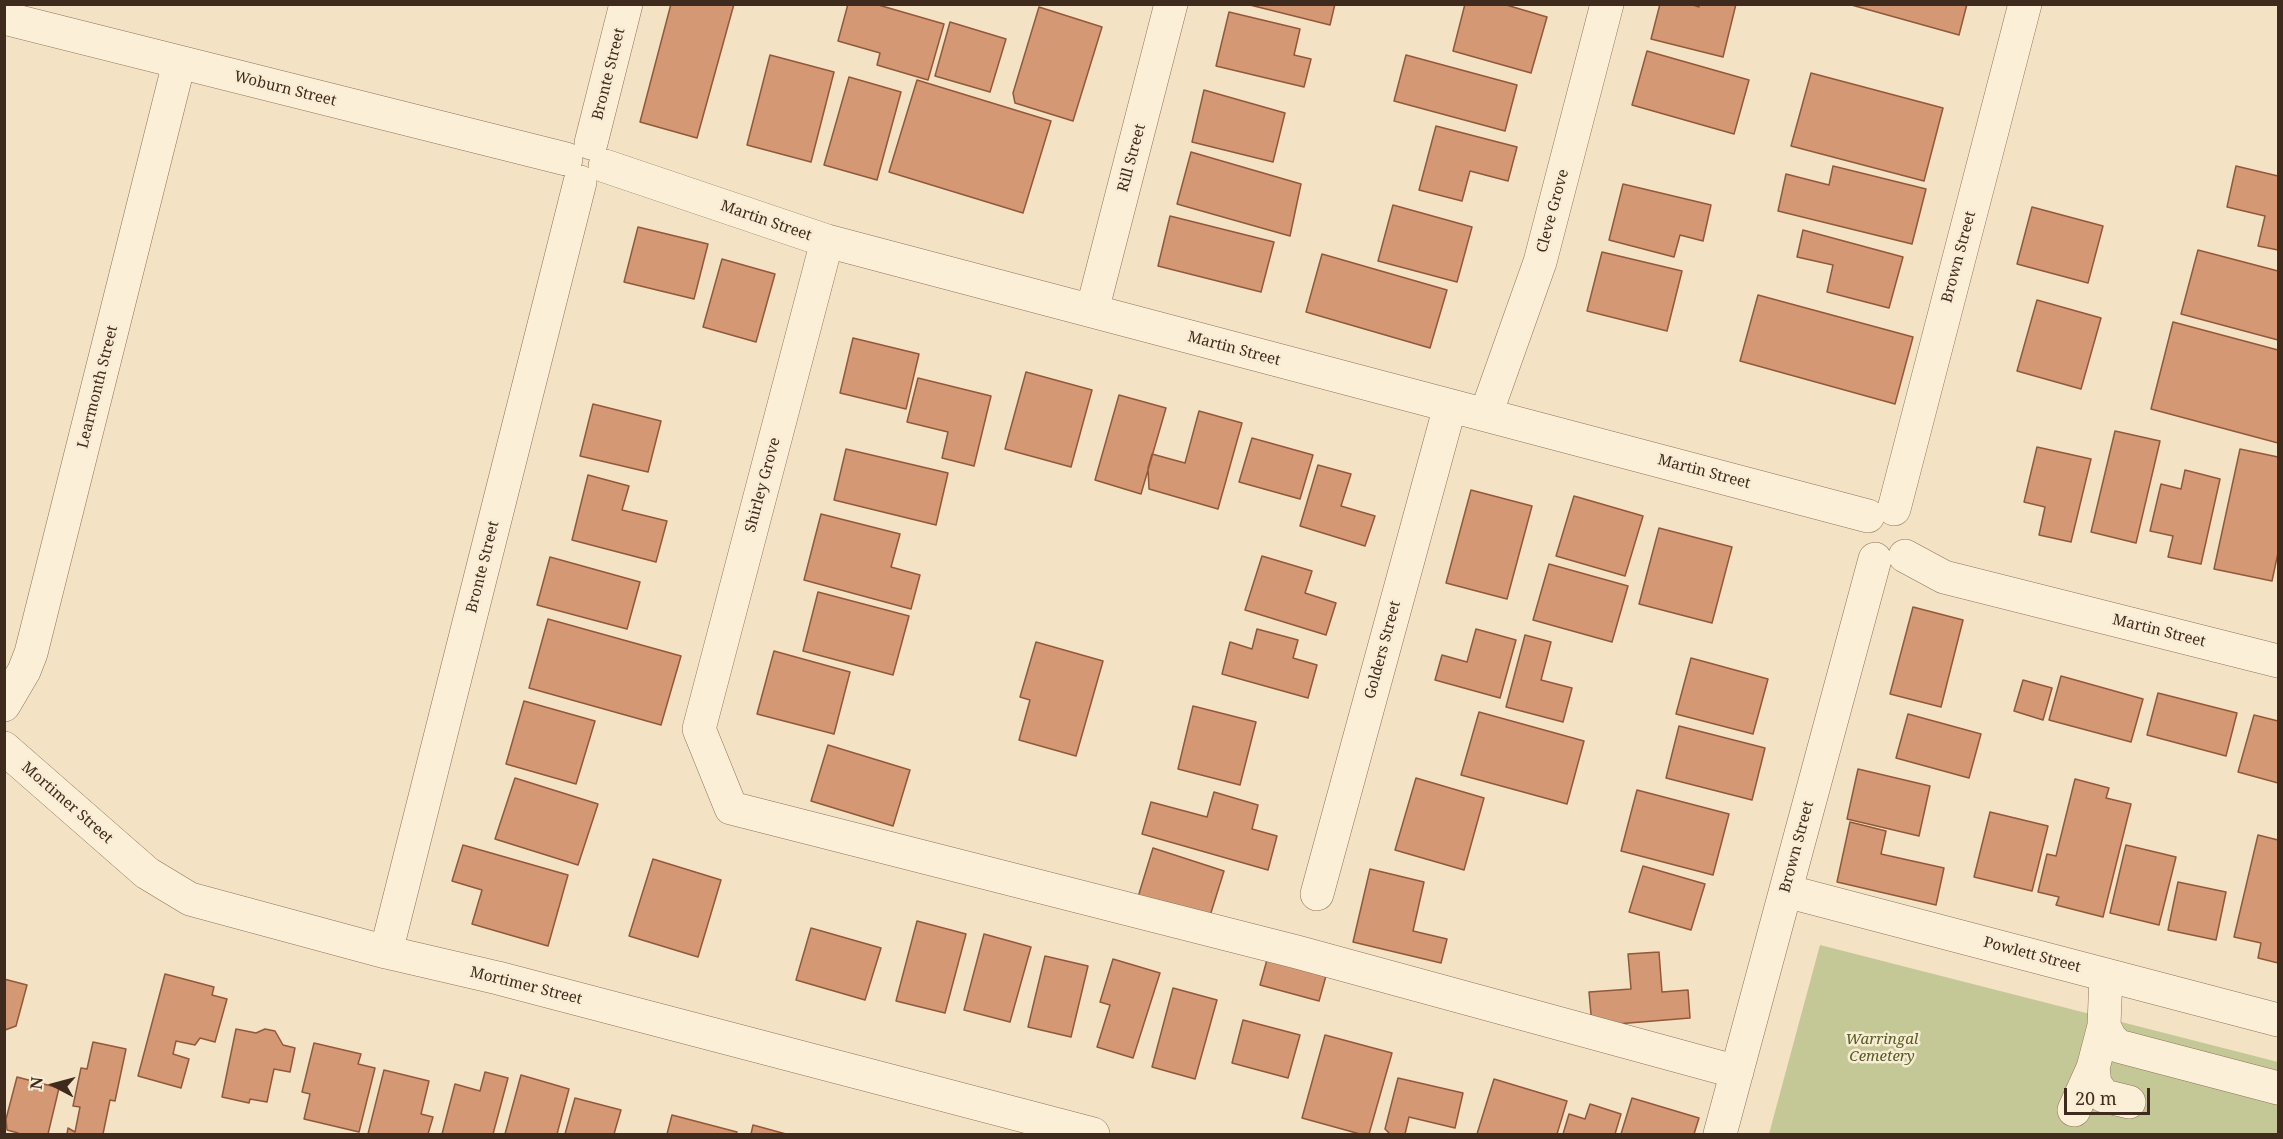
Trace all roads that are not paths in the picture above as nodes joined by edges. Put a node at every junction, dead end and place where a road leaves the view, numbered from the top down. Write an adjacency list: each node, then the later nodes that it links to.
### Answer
1 (626, 4): 7 (street, Bronte Street)
2 (1172, 4): 9 (street, Rill Street)
3 (1606, 4): 11 (street, Cleve Grove)
4 (2025, 4): 12 (street, Brown Street)
5 (4, 18): 6 (street, Woburn Street)
6 (179, 63): 7 (street, Woburn Street); 15 (street, Learmonth Street)
7 (585, 162): 8 (street, Martin Street); 19 (street, Bronte Street)
8 (827, 241): 9 (street, Martin Street); 24 (street, Shirley Grove)
9 (1092, 311): 10 (street, Martin Street)
10 (1450, 406): 11 (street, Martin Street); 18 (street, Golders Street)
11 (1486, 414): 12 (street, Martin Street)
12 (1881, 512): 13 (street); 13 (street)
13 (1890, 557): 14 (street, Martin Street); 17 (street, Brown Street)
14 (2278, 661)
15 (4, 705)
16 (4, 748): 19 (street, Mortimer Street)
17 (1786, 891): 20 (street, Powlett Street); 24 (street, Brown Street)
18 (1317, 894)
19 (386, 952): 28 (street, Mortimer Street)
20 (2106, 975): 21 (street, Powlett Street); 22 (street)
21 (2278, 1020)
22 (2104, 1026): 23 (street); 25 (street)
23 (2093, 1068): 26 (street); 27 (street)
24 (1737, 1072): 29 (street, Brown Street)
25 (2278, 1088)
26 (2129, 1102)
27 (2074, 1110)
28 (1093, 1134)
29 (1720, 1134)

